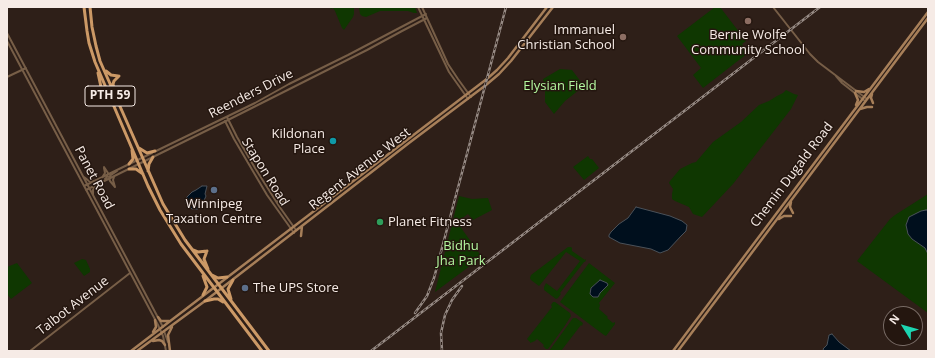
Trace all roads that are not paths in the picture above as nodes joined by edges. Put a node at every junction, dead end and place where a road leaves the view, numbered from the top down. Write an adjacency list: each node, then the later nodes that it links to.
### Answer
1 (84, 7): 18 (main road, PTH 59)
2 (90, 7): 20 (main road, PTH 59)
3 (418, 7): 10 (street)
4 (422, 7): 9 (street)
5 (547, 7): 16 (main road, Regent Avenue West)
6 (553, 7): 17 (main road, Regent Avenue West)
7 (773, 7): 24 (street)
8 (928, 12): 23 (main road, Chemin Dugald Road)
9 (426, 14): 10 (street, Reenders Drive); 11 (street)
10 (422, 16): 13 (street); 35 (street, Reenders Drive)
11 (427, 18): 13 (street, Reenders Drive); 26 (street)
12 (928, 18): 25 (main road, Chemin Dugald Road)
13 (424, 19): 27 (street); 37 (street, Reenders Drive)
14 (7, 32): 19 (street, Panet Road)
15 (7, 41): 21 (street, Panet Road)
16 (520, 42): 17 (main road); 26 (main road, Regent Avenue West)
17 (524, 44): 29 (main road, Regent Avenue West)
18 (97, 66): 32 (main road, PTH 59); 32 (main road)
19 (26, 68): 21 (street); 60 (street, Panet Road)
20 (103, 68): 28 (main road, PTH 59); 28 (main road)
21 (22, 70): 22 (street); 70 (street, Panet Road)
22 (7, 77)
23 (871, 88): 24 (main road); 30 (main road, Chemin Dugald Road)
24 (855, 92): 30 (street); 33 (main road)
25 (873, 92): 31 (main road, Chemin Dugald Road); 34 (main road)
26 (469, 93): 27 (main road, Regent Avenue West); 29 (street)
27 (465, 95): 29 (street); 46 (main road, Regent Avenue West)
28 (116, 98): 42 (main road, PTH 59)
29 (470, 98): 48 (main road, Regent Avenue West)
30 (863, 98): 31 (street); 33 (main road, Chemin Dugald Road)
31 (866, 100): 34 (main road, Chemin Dugald Road)
32 (113, 104): 41 (main road, PTH 59)
33 (856, 107): 124 (main road, Chemin Dugald Road)
34 (860, 109): 78 (main road, Chemin Dugald Road)
35 (227, 117): 36 (street, Reenders Drive); 37 (street, Stapon Road)
36 (224, 120): 37 (street, Reenders Drive); 38 (street, Reenders Drive); 39 (street, Stapon Road); 40 (street, Reenders Drive)
37 (228, 120): 53 (street, Stapon Road)
38 (220, 124): 39 (street); 40 (street, Reenders Drive)
39 (228, 127): 56 (street, Stapon Road)
40 (192, 136): 43 (street, Reenders Drive); 44 (street, Reenders Drive)
41 (132, 146): 47 (main road, PTH 59); 49 (main road)
42 (137, 147): 43 (main road); 45 (main road, PTH 59)
43 (155, 151): 45 (street, Reenders Drive)
44 (153, 157): 45 (street, Reenders Drive); 57 (main road)
45 (143, 159): 47 (street, Reenders Drive); 57 (main road, PTH 59)
46 (382, 159): 48 (main road); 50 (main road, Regent Avenue West)
47 (138, 162): 49 (street, Reenders Drive); 55 (street, Reenders Drive); 62 (main road, PTH 59)
48 (385, 162): 51 (main road, Regent Avenue West)
49 (129, 164): 52 (street, Reenders Drive)
50 (375, 164): 51 (main road); 54 (main road, Regent Avenue West)
51 (381, 165): 58 (main road, Regent Avenue West)
52 (125, 166): 59 (street, Reenders Drive); 64 (street)
53 (255, 168): 56 (street); 75 (street, Stapon Road)
54 (371, 168): 58 (main road); 65 (main road, Regent Avenue West)
55 (129, 169): 61 (street, Reenders Drive); 62 (main road)
56 (252, 170): 76 (street, Stapon Road)
57 (148, 171): 91 (main road, PTH 59)
58 (371, 172): 71 (main road, Regent Avenue West)
59 (107, 174): 63 (street, Reenders Drive); 63 (street); 69 (street)
60 (82, 175): 66 (street); 68 (street, Panet Road)
61 (116, 175): 64 (street, Reenders Drive); 64 (street)
62 (144, 175): 93 (main road, PTH 59)
63 (101, 177): 66 (street, Reenders Drive)
64 (109, 178): 69 (street, Reenders Drive)
65 (356, 179): 67 (main road, Regent Avenue West); 71 (main road)
66 (96, 180): 68 (street, Reenders Drive)
67 (351, 183): 73 (main road); 84 (main road, Regent Avenue West)
68 (87, 184): 70 (street, Reenders Drive); 72 (street, Panet Road)
69 (98, 184): 72 (street, Reenders Drive); 77 (street)
70 (84, 186): 74 (street, Panet Road)
71 (354, 186): 73 (main road, Regent Avenue West)
72 (89, 188): 74 (street, Reenders Drive); 77 (street, Panet Road)
73 (350, 189): 85 (main road, Regent Avenue West)
74 (86, 190): 96 (street, Panet Road)
75 (271, 193): 76 (street); 79 (street, Stapon Road)
76 (267, 195): 86 (street, Stapon Road)
77 (94, 197): 94 (street, Panet Road)
78 (791, 200): 81 (main road); 83 (main road, Chemin Dugald Road)
79 (276, 201): 80 (street, Stapon Road); 80 (street)
80 (281, 208): 84 (street, Stapon Road)
81 (793, 213)
82 (791, 216): 83 (main road)
83 (775, 222): 125 (main road, Chemin Dugald Road)
84 (294, 226): 86 (main road, Regent Avenue West); 87 (street, Stapon Road)
85 (302, 226): 87 (main road, Regent Avenue West); 89 (main road)
86 (290, 228): 88 (street, Stapon Road); 90 (main road, Regent Avenue West)
87 (297, 230): 88 (main road, Regent Avenue West)
88 (294, 233): 92 (main road, Regent Avenue West)
89 (301, 236)
90 (265, 248): 92 (main road); 97 (main road, Regent Avenue West)
91 (191, 249): 95 (main road, PTH 59); 95 (main road)
92 (268, 253): 98 (main road, Regent Avenue West)
93 (201, 271): 100 (main road, PTH 59); 103 (main road)
94 (134, 272): 96 (street, Talbot Avenue); 107 (street, Panet Road)
95 (210, 273): 97 (main road); 99 (main road, PTH 59)
96 (131, 274): 107 (street, Panet Road); 118 (street, Talbot Avenue)
97 (227, 277): 99 (main road, Regent Avenue West)
98 (233, 280): 101 (main road, Regent Avenue West); 105 (main road)
99 (218, 284): 100 (main road, Regent Avenue West); 101 (main road, PTH 59)
100 (214, 288): 102 (main road, PTH 59); 103 (main road, Regent Avenue West)
101 (221, 288): 102 (main road, Regent Avenue West); 105 (main road, PTH 59)
102 (217, 292): 104 (main road, Regent Avenue West); 106 (main road, PTH 59)
103 (204, 295): 108 (main road, Regent Avenue West)
104 (205, 301): 106 (main road); 109 (main road, Regent Avenue West)
105 (232, 302): 123 (main road, PTH 59)
106 (227, 304): 122 (main road, PTH 59)
107 (156, 319): 108 (main road); 110 (street, Panet Road); 111 (street, Panet Road); 113 (main road)
108 (170, 321): 110 (main road, Regent Avenue West)
109 (174, 324): 112 (main road, Regent Avenue West); 121 (main road)
110 (163, 327): 111 (main road, Regent Avenue West); 112 (street, Panet Road)
111 (160, 329): 112 (street, Panet Road); 113 (main road, Regent Avenue West)
112 (163, 332): 114 (main road, Regent Avenue West); 115 (street); 121 (street)
113 (151, 335): 116 (main road, Regent Avenue West)
114 (147, 344): 115 (main road); 117 (main road, Regent Avenue West)
115 (165, 345): 120 (street)
116 (137, 346): 117 (main road); 119 (main road, Regent Avenue West)
117 (138, 350)
118 (30, 351)
119 (131, 351)
120 (166, 351)
121 (170, 351)
122 (262, 351)
123 (269, 351)
124 (673, 351)
125 (678, 351)

